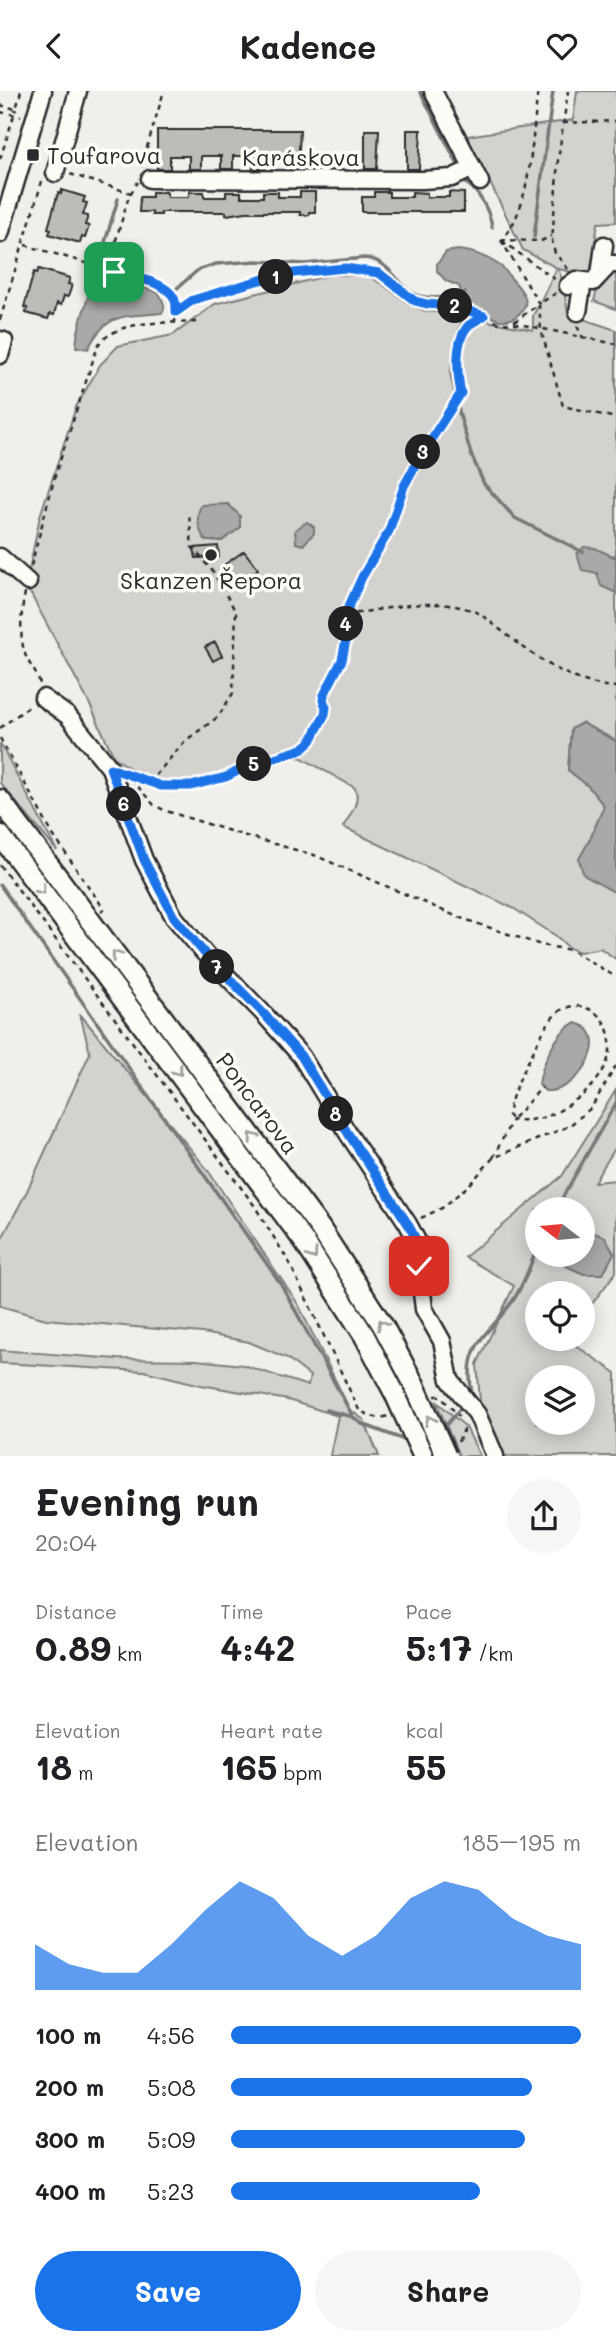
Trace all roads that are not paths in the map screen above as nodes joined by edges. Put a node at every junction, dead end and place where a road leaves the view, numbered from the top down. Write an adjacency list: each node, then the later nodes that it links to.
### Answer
1 (43, 91): 6 (street)
2 (78, 91): 4 (street)
3 (433, 91): 5 (street, Karáskova)
4 (55, 171)
5 (143, 181)
6 (3, 214): 7 (street)
7 (0, 234)
8 (604, 245): 10 (street)
9 (616, 264): 10 (street)
10 (600, 275): 11 (street)
11 (579, 312)
12 (0, 340): 13 (street)
13 (0, 355)
14 (0, 557): 15 (street)
15 (28, 582)
16 (43, 698): 21 (street)
17 (0, 800): 19 (main road, Poncarova, one-way to 17, bridge)
18 (0, 835): 20 (main road, Poncarova, one-way to 20, bridge)
19 (451, 1451)
20 (423, 1456)
21 (495, 1456)

